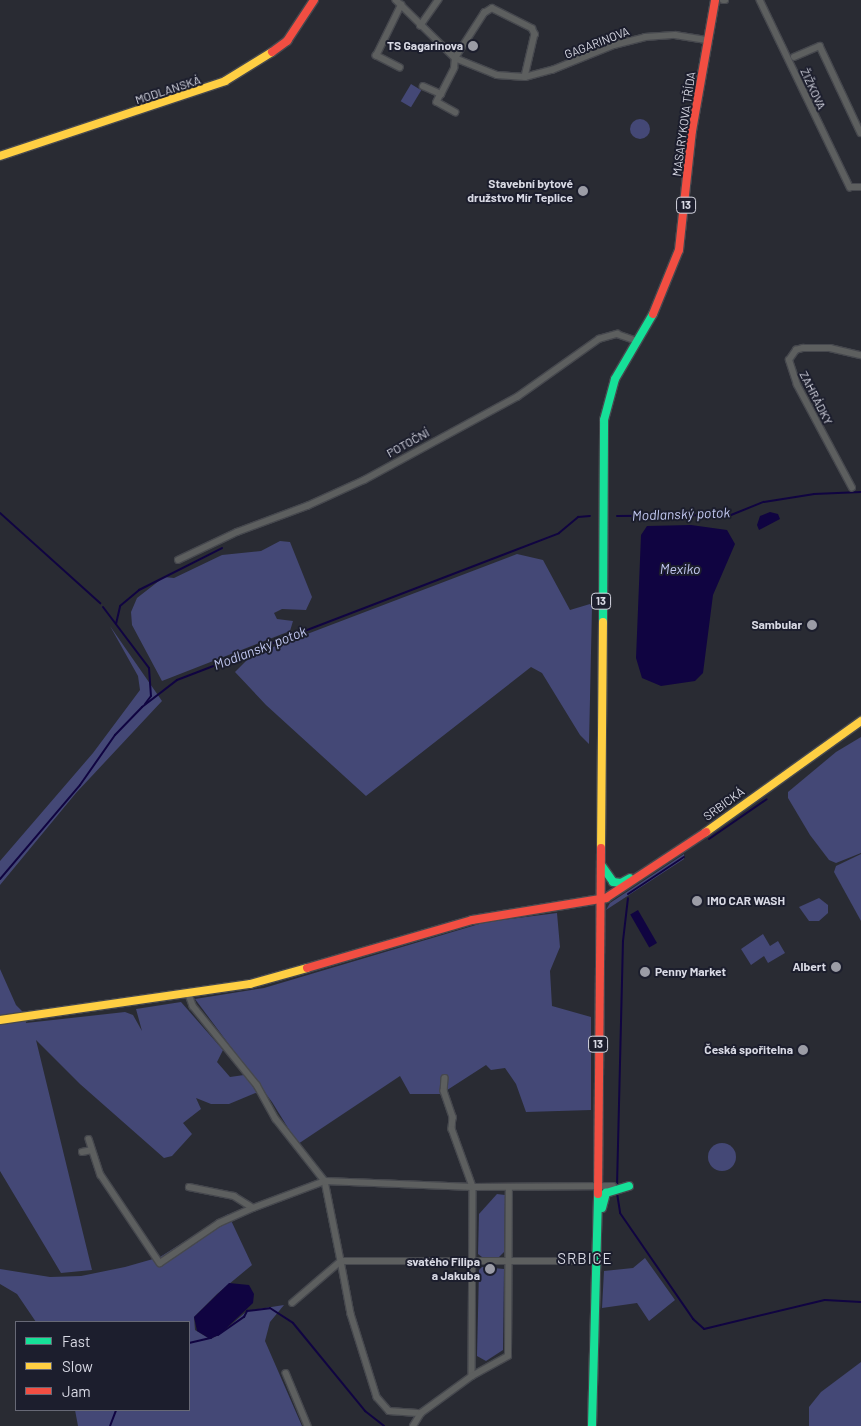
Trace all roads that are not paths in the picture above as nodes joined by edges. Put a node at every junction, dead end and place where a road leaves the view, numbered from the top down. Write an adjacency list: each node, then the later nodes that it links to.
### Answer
1 (314, 0): 16 (main road, MODLANSKÁ)
2 (438, 0): 6 (street)
3 (715, 0): 7 (main road, MASARYKOVA TŘÍDA / 13)
4 (760, 0): 17 (street, ŽIŽKOVA)
5 (399, 2): 6 (street, GAGARINOVA); 10 (street, GAGARINOVA)
6 (420, 26): 9 (street, GAGARINOVA)
7 (708, 40): 11 (street, GAGARINOVA); 18 (main road, MASARYKOVA TŘÍDA / 13)
8 (794, 57): 15 (street)
9 (455, 58): 11 (street, GAGARINOVA); 11 (street); 13 (street)
10 (400, 68)
11 (525, 77)
12 (424, 86): 13 (street)
13 (441, 94): 14 (street)
14 (456, 112)
15 (861, 133)
16 (0, 156)
17 (861, 187)
18 (637, 341): 21 (street, POTOČNÍ); 23 (main road, MASARYKOVA TŘÍDA / 13)
19 (861, 355): 20 (street, ZAHRÁDKY)
20 (852, 488)
21 (178, 560)
22 (861, 721): 24 (main road, SRBICKÁ)
23 (599, 856): 24 (main road); 25 (main road, 13)
24 (650, 870): 25 (main road, SRBICKÁ)
25 (598, 900): 26 (main road); 36 (main road, 13)
26 (188, 992): 27 (main road); 32 (street)
27 (0, 1020)
28 (444, 1078): 37 (street)
29 (89, 1139): 30 (street)
30 (92, 1150): 31 (street); 39 (street)
31 (82, 1152)
32 (325, 1181): 37 (street); 39 (street); 41 (street)
33 (613, 1186): 36 (street)
34 (629, 1186): 44 (main road)
35 (189, 1187): 39 (street)
36 (598, 1187): 38 (street); 44 (main road, 13)
37 (473, 1188): 38 (street); 42 (street)
38 (509, 1188): 43 (street)
39 (253, 1208)
40 (583, 1260): 43 (street)
41 (341, 1261): 42 (street); 45 (street); 48 (street)
42 (473, 1262): 43 (street); 47 (street)
43 (508, 1262): 47 (street)
44 (595, 1265): 51 (main road, 13)
45 (292, 1303)
46 (286, 1373): 49 (street)
47 (472, 1376): 48 (street)
48 (421, 1413): 50 (street)
49 (308, 1426)
50 (413, 1426)
51 (592, 1426)

